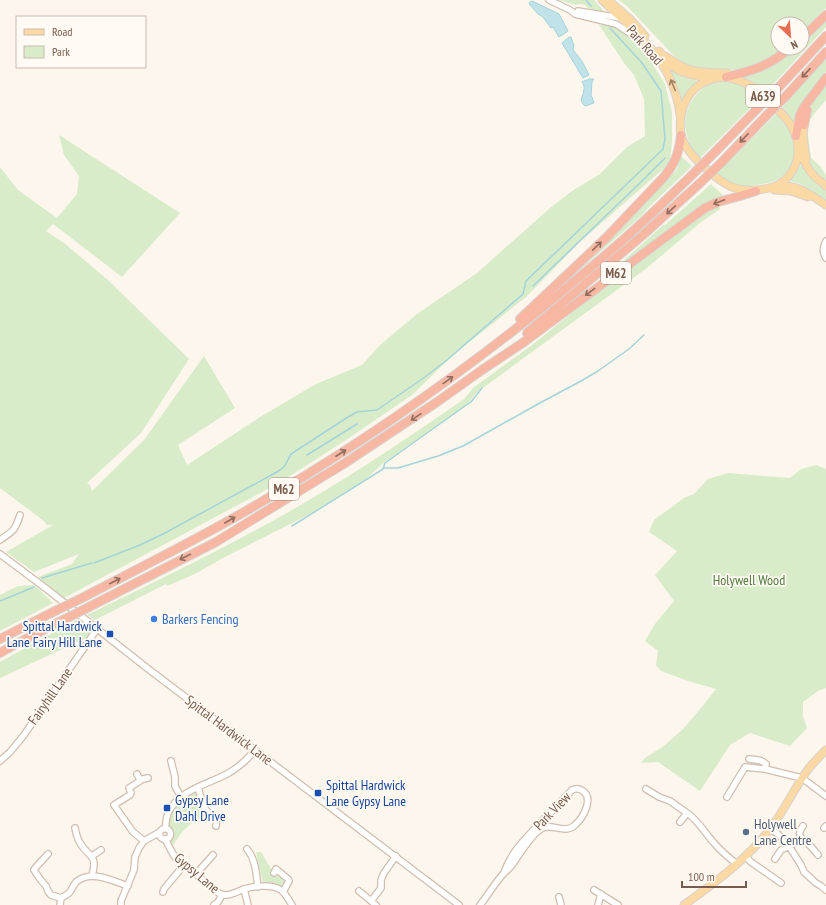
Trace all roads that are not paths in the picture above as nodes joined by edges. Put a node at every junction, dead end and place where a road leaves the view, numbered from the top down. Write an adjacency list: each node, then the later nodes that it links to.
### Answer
1 (549, 0): 4 (street)
2 (602, 0): 6 (main road, Park Road)
3 (608, 0): 7 (main road, Park Road)
4 (570, 10): 6 (street); 10 (street)
5 (826, 15): 8 (highway)
6 (621, 18): 7 (street); 10 (main road, Park Road)
7 (630, 19): 11 (main road, Park Road)
8 (810, 30)
9 (826, 36): 33 (highway, M62, bridge)
10 (648, 46): 11 (main road, Park Road)
11 (657, 52): 14 (main road); 16 (main road, Park Road / A639); 19 (main road, Park Road / A639, one-way to 11)
12 (826, 52): 34 (highway, M62, one-way to 34, bridge)
13 (780, 56): 14 (highway)
14 (745, 73): 15 (highway)
15 (726, 77): 16 (main road, A639); 22 (main road, A639)
16 (716, 78): 19 (main road, A639)
17 (826, 78): 18 (highway)
18 (812, 96): 20 (highway); 22 (highway)
19 (680, 121): 21 (main road, A639)
20 (804, 125): 24 (main road)
21 (681, 134): 28 (main road, A639); 33 (highway, one-way to 21)
22 (796, 136): 23 (main road, A639)
23 (798, 146): 24 (main road, A639); 26 (main road, A639)
24 (808, 167): 25 (main road, A639)
25 (825, 184)
26 (775, 186): 27 (main road, A639); 29 (main road, A639)
27 (765, 189): 28 (main road, A639); 29 (main road)
28 (756, 190): 34 (highway, M62, one-way to 34)
29 (818, 200): 30 (main road, A639)
30 (826, 205)
31 (826, 242): 32 (street)
32 (826, 258)
33 (477, 359): 39 (highway, M62, one-way to 33, bridge)
34 (482, 370): 40 (highway, M62, one-way to 40, bridge)
35 (20, 515): 36 (street)
36 (0, 540)
37 (0, 554): 38 (street, Spittal Hardwick Lane)
38 (97, 629): 41 (street, Spittal Hardwick Lane); 44 (street, Fairyhill Lane)
39 (0, 639)
40 (0, 653)
41 (255, 750): 51 (street); 73 (street, Spittal Hardwick Lane)
42 (826, 750): 49 (main road)
43 (749, 760): 46 (street)
44 (0, 761)
45 (179, 763): 54 (street)
46 (765, 770): 49 (street); 55 (street)
47 (138, 774): 50 (street)
48 (148, 778): 50 (street)
49 (802, 778): 53 (street); 61 (main road)
50 (140, 780): 65 (street)
51 (198, 787): 54 (street); 58 (street)
52 (646, 789): 56 (street)
53 (826, 796)
54 (181, 797): 62 (street)
55 (727, 798)
56 (687, 813): 57 (street); 76 (street)
57 (680, 822)
58 (218, 824)
59 (803, 826): 63 (street)
60 (75, 828): 72 (street)
61 (770, 829): 66 (street); 74 (main road)
62 (160, 833): 64 (street); 64 (street); 65 (street)
63 (801, 838): 66 (street); 71 (street)
64 (167, 839): 77 (street, Gypsy Lane)
65 (144, 841): 84 (street)
66 (789, 846): 75 (street); 85 (street)
67 (247, 849): 86 (street)
68 (101, 850): 72 (street)
69 (49, 854): 96 (street)
70 (213, 855): 80 (street)
71 (818, 855)
72 (92, 856): 81 (street)
73 (396, 856): 97 (street); 103 (street, Spittal Hardwick Lane)
74 (746, 857): 76 (main road); 83 (street)
75 (775, 859)
76 (737, 864): 108 (main road)
77 (184, 865): 80 (street, Gypsy Lane); 92 (street)
78 (274, 873): 91 (street)
79 (504, 873): 79 (street, Park View); 104 (street, Park View)
80 (196, 874): 94 (street, Gypsy Lane)
81 (92, 876): 84 (street); 96 (street)
82 (826, 880): 85 (street)
83 (781, 883)
84 (128, 886): 99 (street)
85 (821, 886): 89 (street)
86 (258, 887): 87 (street, Gypsy Lane); 91 (street, Gypsy Lane)
87 (244, 889): 94 (street, Gypsy Lane); 101 (street)
88 (594, 890): 93 (street)
89 (826, 890)
90 (359, 891): 97 (street)
91 (283, 892): 102 (street)
92 (162, 894)
93 (601, 894): 106 (street); 107 (street)
94 (222, 895): 100 (street)
95 (559, 897): 105 (street)
96 (61, 898): 98 (street)
97 (373, 903)
98 (60, 905)
99 (120, 905)
100 (214, 905)
101 (248, 905)
102 (292, 905)
103 (459, 905)
104 (480, 905)
105 (561, 905)
106 (598, 905)
107 (618, 905)
108 (684, 905)

